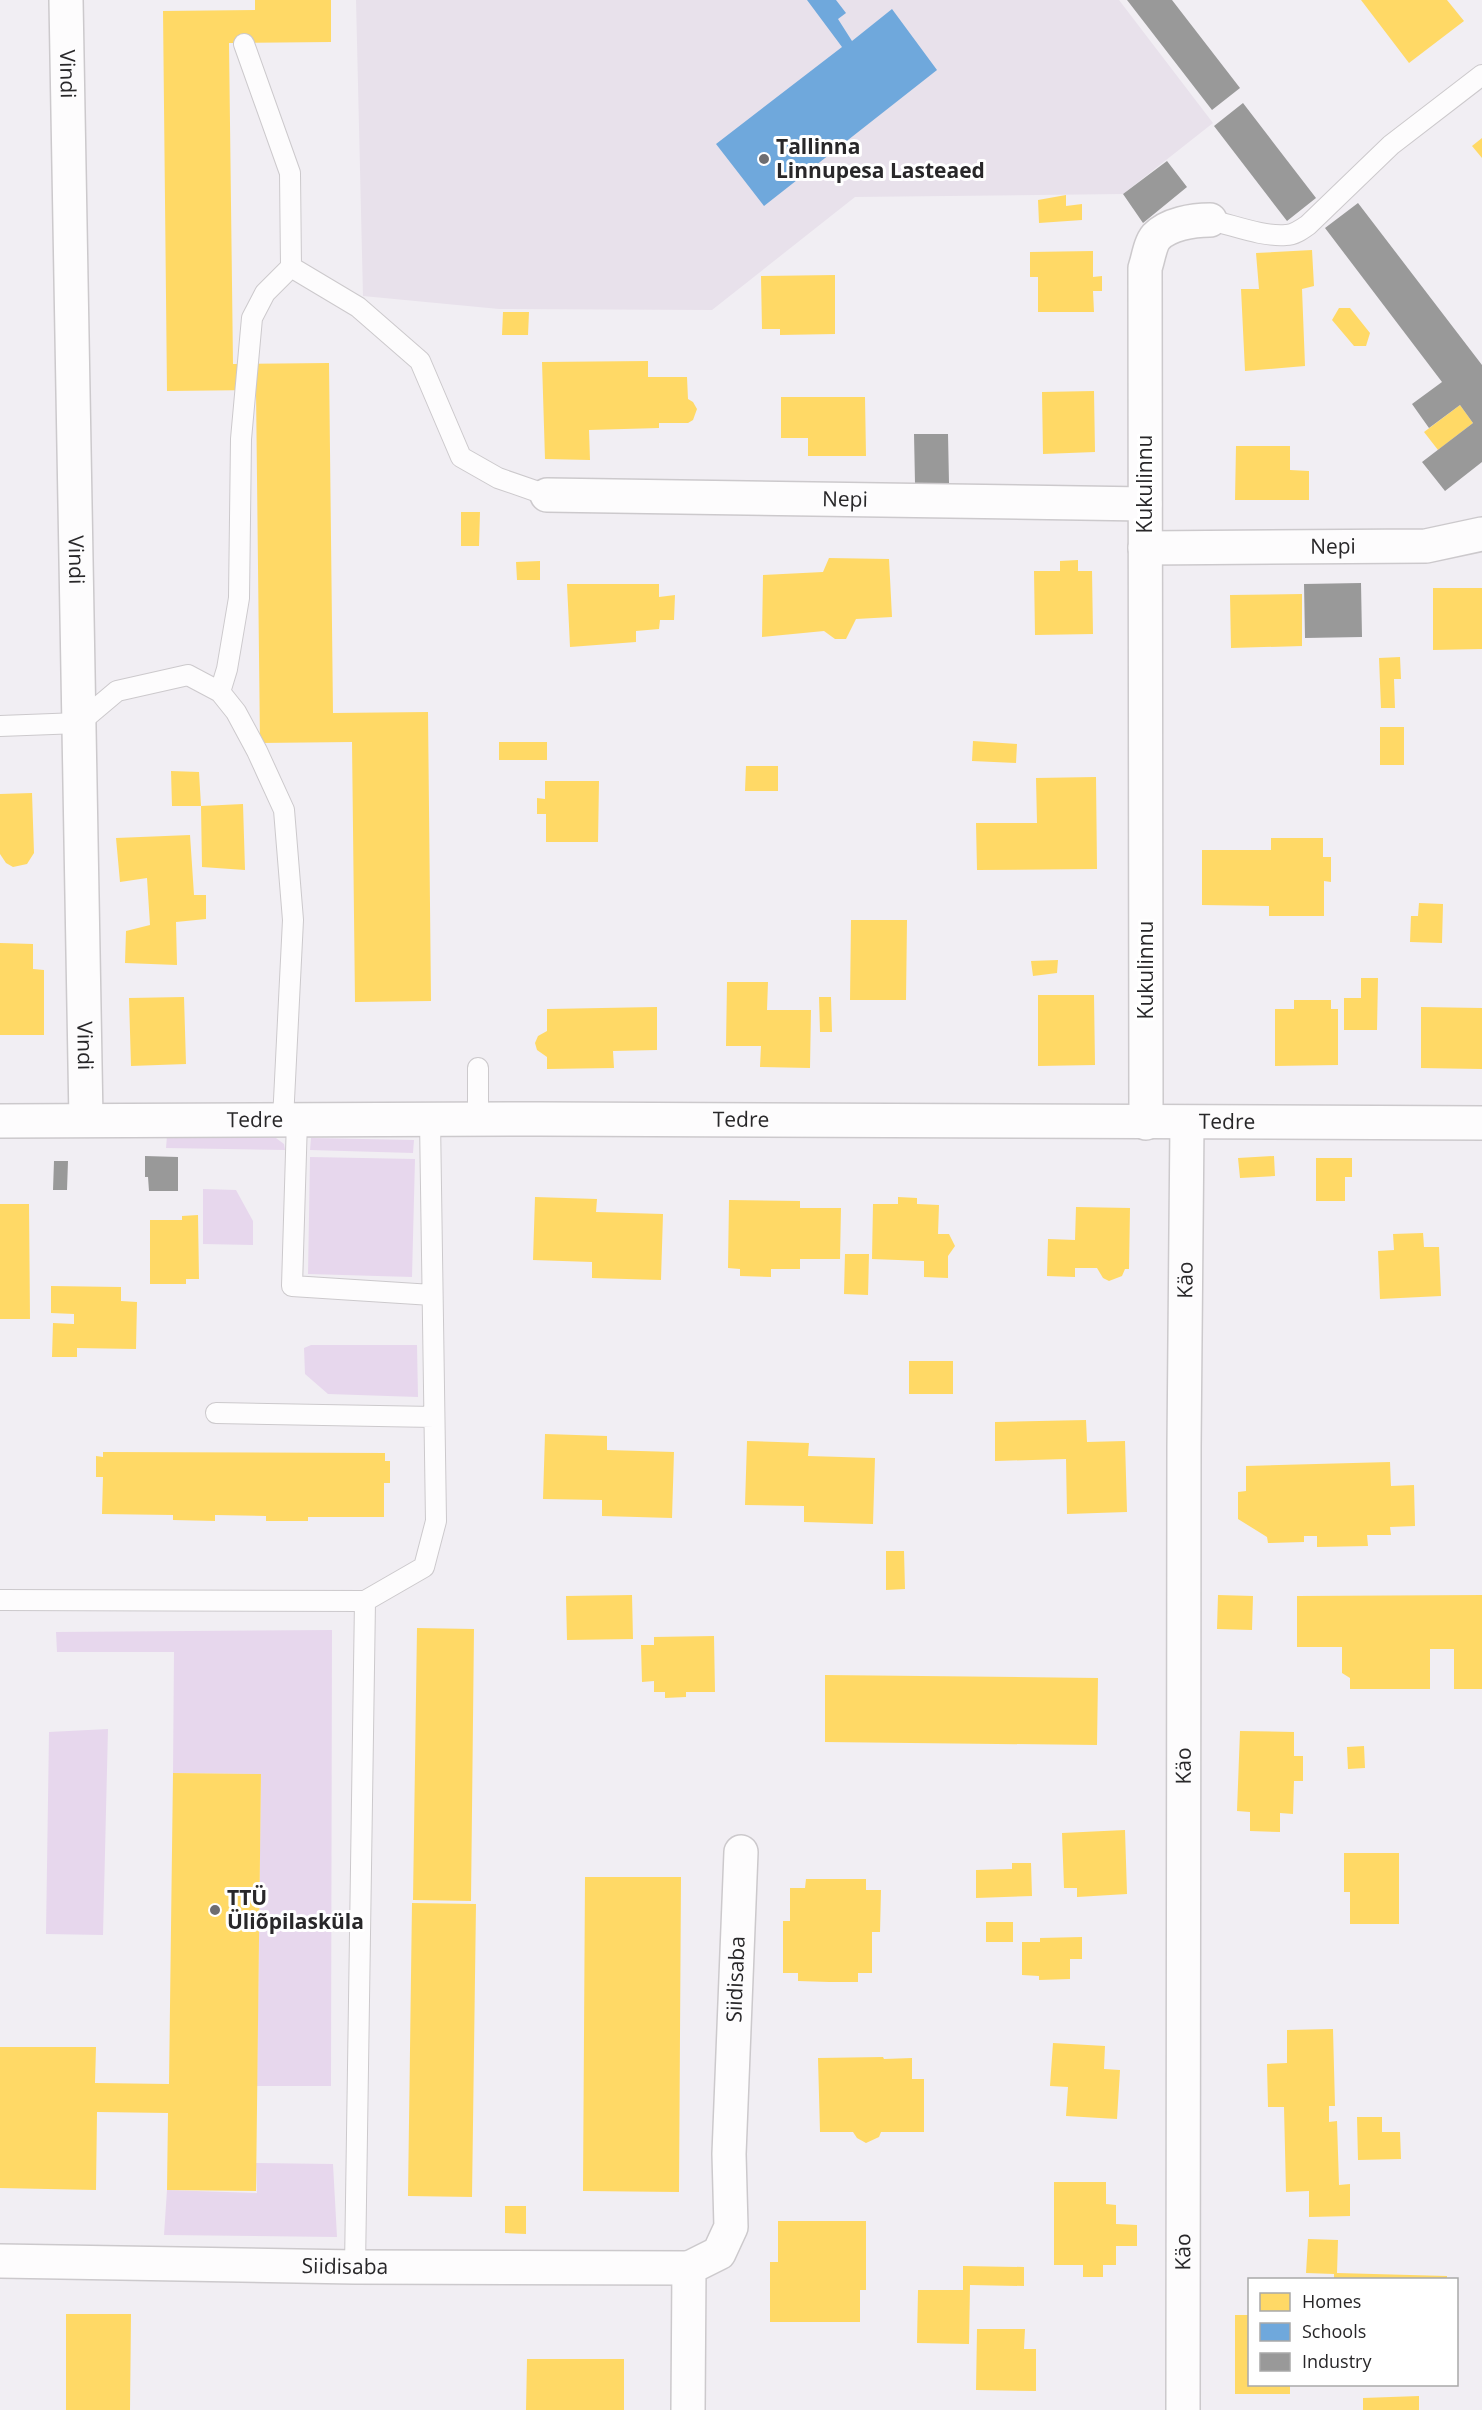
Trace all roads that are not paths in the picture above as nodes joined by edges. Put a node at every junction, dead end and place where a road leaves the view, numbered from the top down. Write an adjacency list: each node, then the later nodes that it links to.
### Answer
1 (66, 0): 11 (street, Vindi)
2 (244, 44): 5 (lane)
3 (1482, 75): 4 (lane, Kukulinnu)
4 (1210, 220): 7 (street, Kukulinnu)
5 (291, 267): 6 (lane); 10 (lane)
6 (547, 495): 7 (street, Nepi)
7 (1145, 504): 9 (street, Kukulinnu)
8 (1482, 534): 9 (street, Nepi)
9 (1145, 548): 19 (street, Kukulinnu)
10 (220, 692): 11 (lane); 15 (lane)
11 (79, 723): 12 (lane); 14 (street, Vindi)
12 (0, 726)
13 (478, 1068): 17 (lane)
14 (86, 1120): 15 (street, Tedre); 18 (street, Tedre)
15 (290, 1120): 16 (street, Tedre); 22 (lane)
16 (430, 1120): 17 (street, Tedre); 22 (lane)
17 (478, 1120): 19 (street, Tedre)
18 (0, 1121)
19 (1146, 1123): 20 (street, Tedre)
20 (1187, 1123): 21 (street, Tedre); 32 (street, Käo)
21 (1482, 1123)
22 (432, 1295): 24 (lane)
23 (216, 1413): 24 (lane)
24 (434, 1417): 26 (lane)
25 (0, 1600): 26 (lane)
26 (365, 1601): 29 (lane)
27 (741, 1852): 30 (street, Siidisaba)
28 (0, 2261): 29 (street, Siidisaba)
29 (355, 2267): 30 (street, Siidisaba)
30 (689, 2268): 31 (street)
31 (688, 2410)
32 (1183, 2410)

